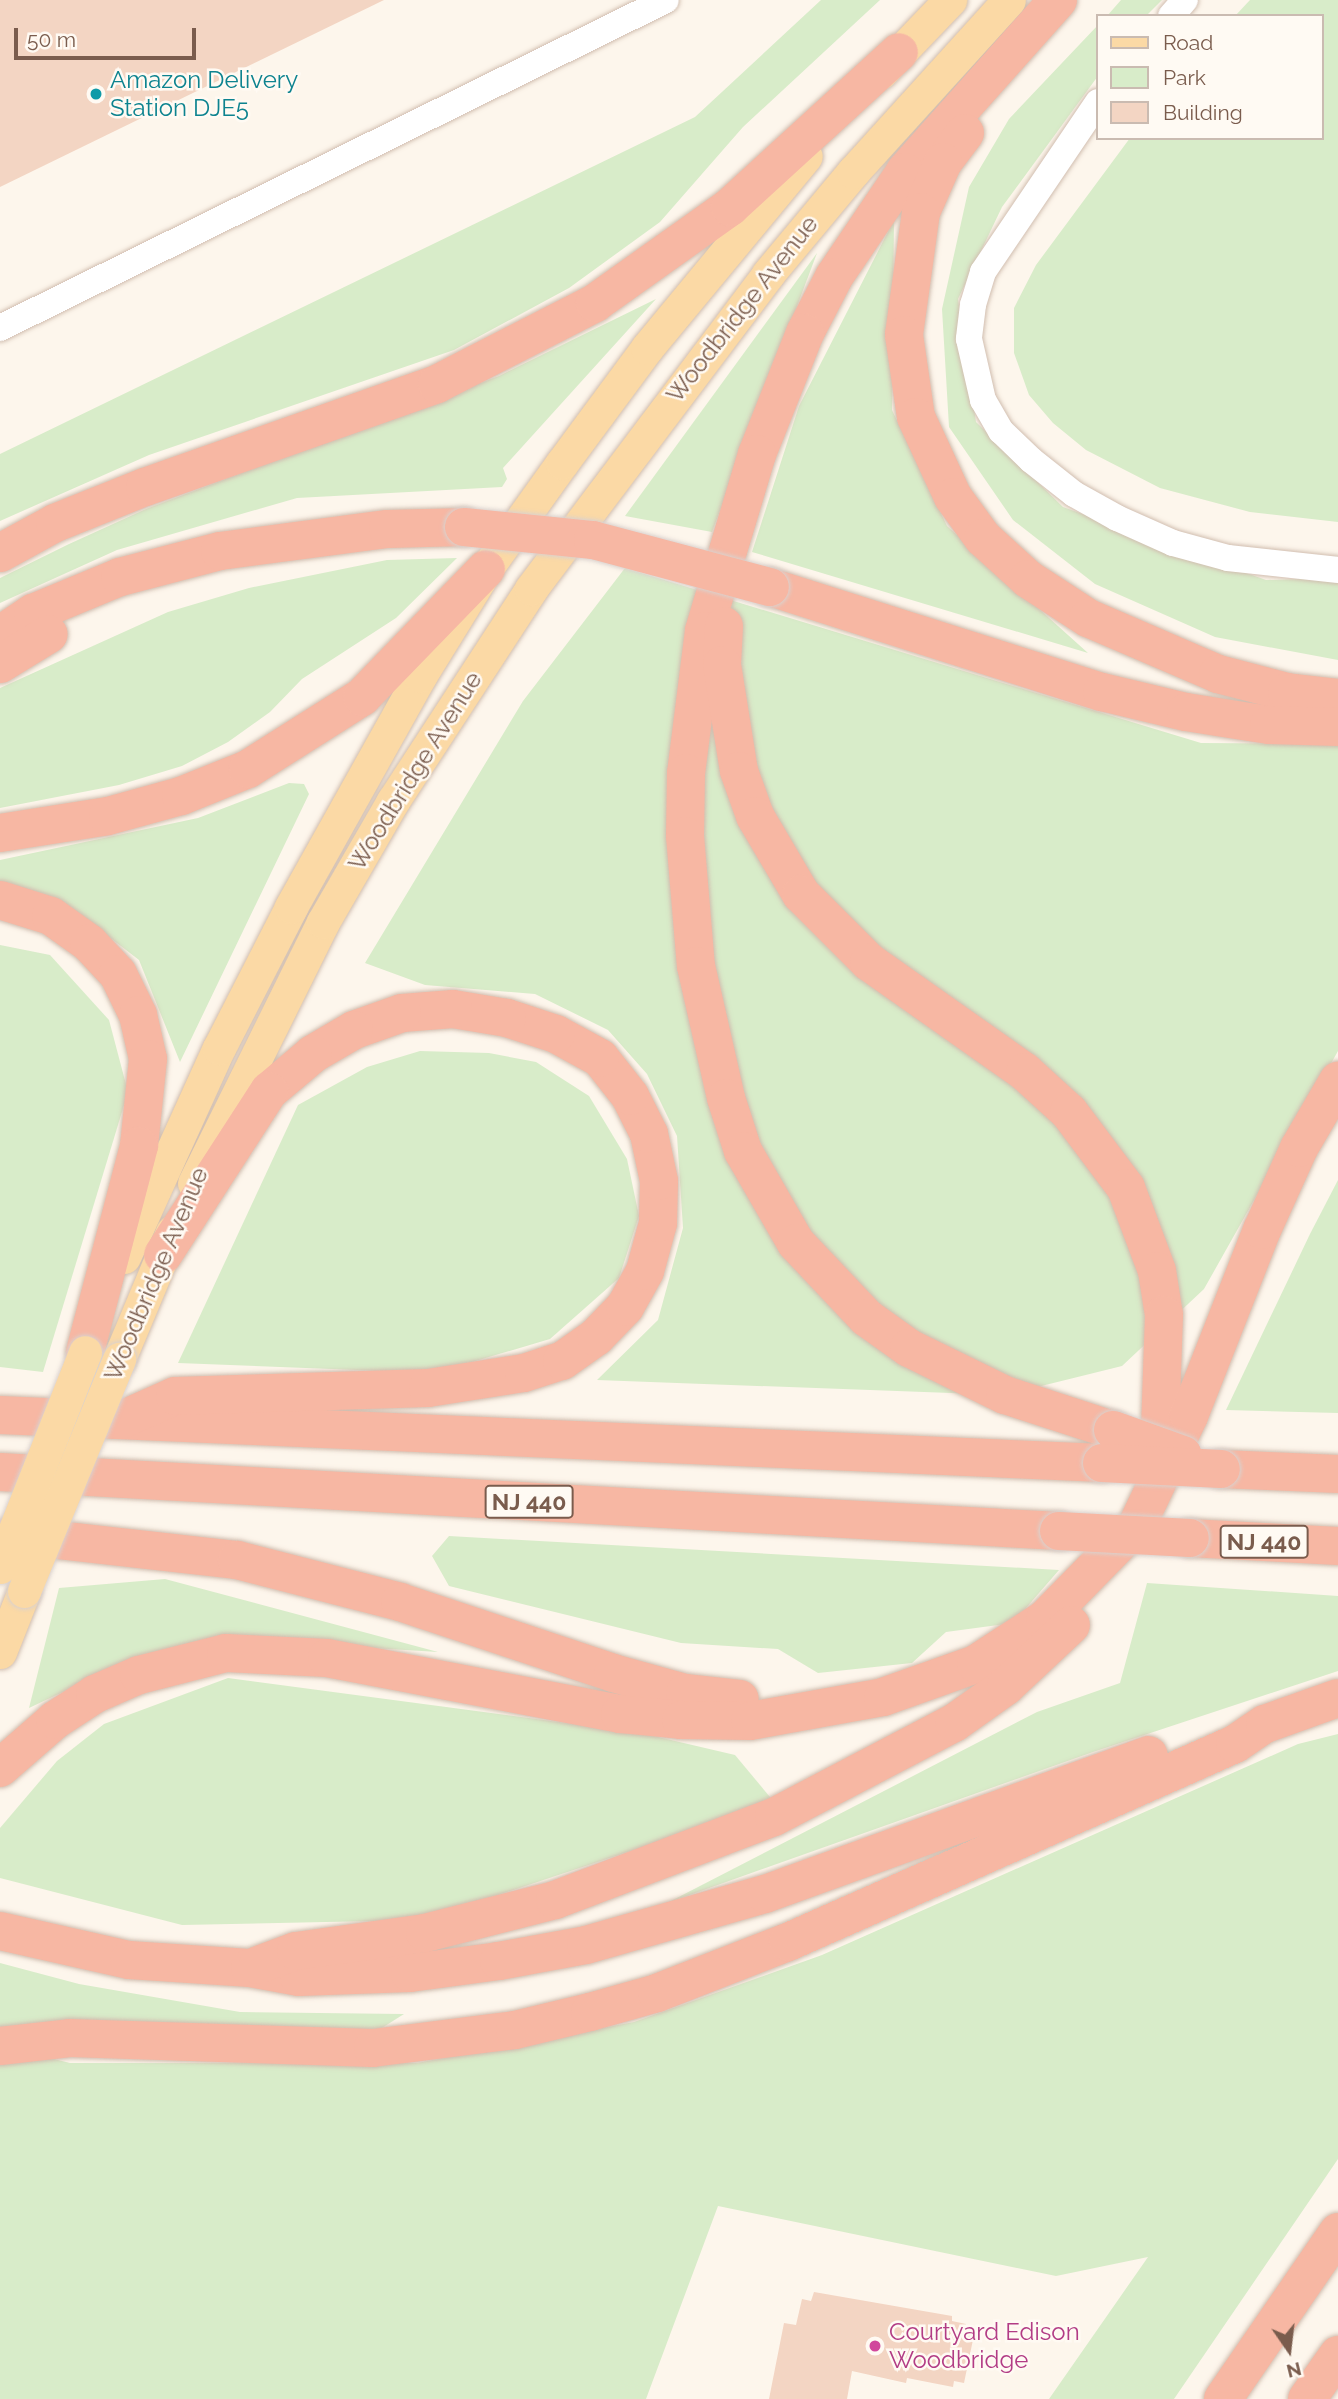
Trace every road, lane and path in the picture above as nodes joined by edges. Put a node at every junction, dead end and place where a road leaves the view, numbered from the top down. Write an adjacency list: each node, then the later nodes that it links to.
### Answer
1 (666, 0): 9 (lane)
2 (950, 0): 7 (main road, Woodbridge Avenue)
3 (1009, 0): 22 (main road, Woodbridge Avenue)
4 (1058, 0): 10 (highway); 17 (highway)
5 (1185, 0): 6 (lane)
6 (1173, 14)
7 (900, 52): 12 (highway); 13 (main road, Woodbridge Avenue)
8 (1096, 105): 14 (lane)
9 (0, 328)
10 (738, 516): 26 (highway); 29 (highway)
11 (320, 536): 15 (highway); 16 (highway); 18 (highway, bridge)
12 (0, 553)
13 (486, 569): 19 (highway); 23 (main road, Woodbridge Avenue)
14 (1338, 570)
15 (0, 635)
16 (0, 664)
17 (1338, 698)
18 (1338, 727)
19 (0, 833)
20 (0, 900): 23 (highway)
21 (1338, 1081): 29 (highway)
22 (163, 1255): 23 (main road, Woodbridge Avenue); 25 (highway)
23 (102, 1356): 33 (main road, Woodbridge Avenue, bridge); 34 (main road, Woodbridge Avenue, bridge)
24 (11, 1411): 25 (highway)
25 (121, 1420): 26 (highway)
26 (1107, 1446): 28 (highway, bridge)
27 (0, 1472): 31 (highway, NJ 440, bridge)
28 (1338, 1474)
29 (1153, 1493): 32 (highway)
30 (0, 1535): 36 (highway)
31 (1338, 1546)
32 (1112, 1554): 36 (highway); 40 (highway)
33 (0, 1567)
34 (0, 1652)
35 (1338, 1698): 37 (highway)
36 (836, 1703): 38 (highway)
37 (1265, 1724): 40 (highway); 41 (highway)
38 (0, 1768)
39 (0, 1931): 40 (highway)
40 (250, 1968)
41 (0, 2046)
42 (1338, 2232): 44 (highway)
43 (1338, 2355): 45 (highway)
44 (1223, 2399)
45 (1307, 2399)

